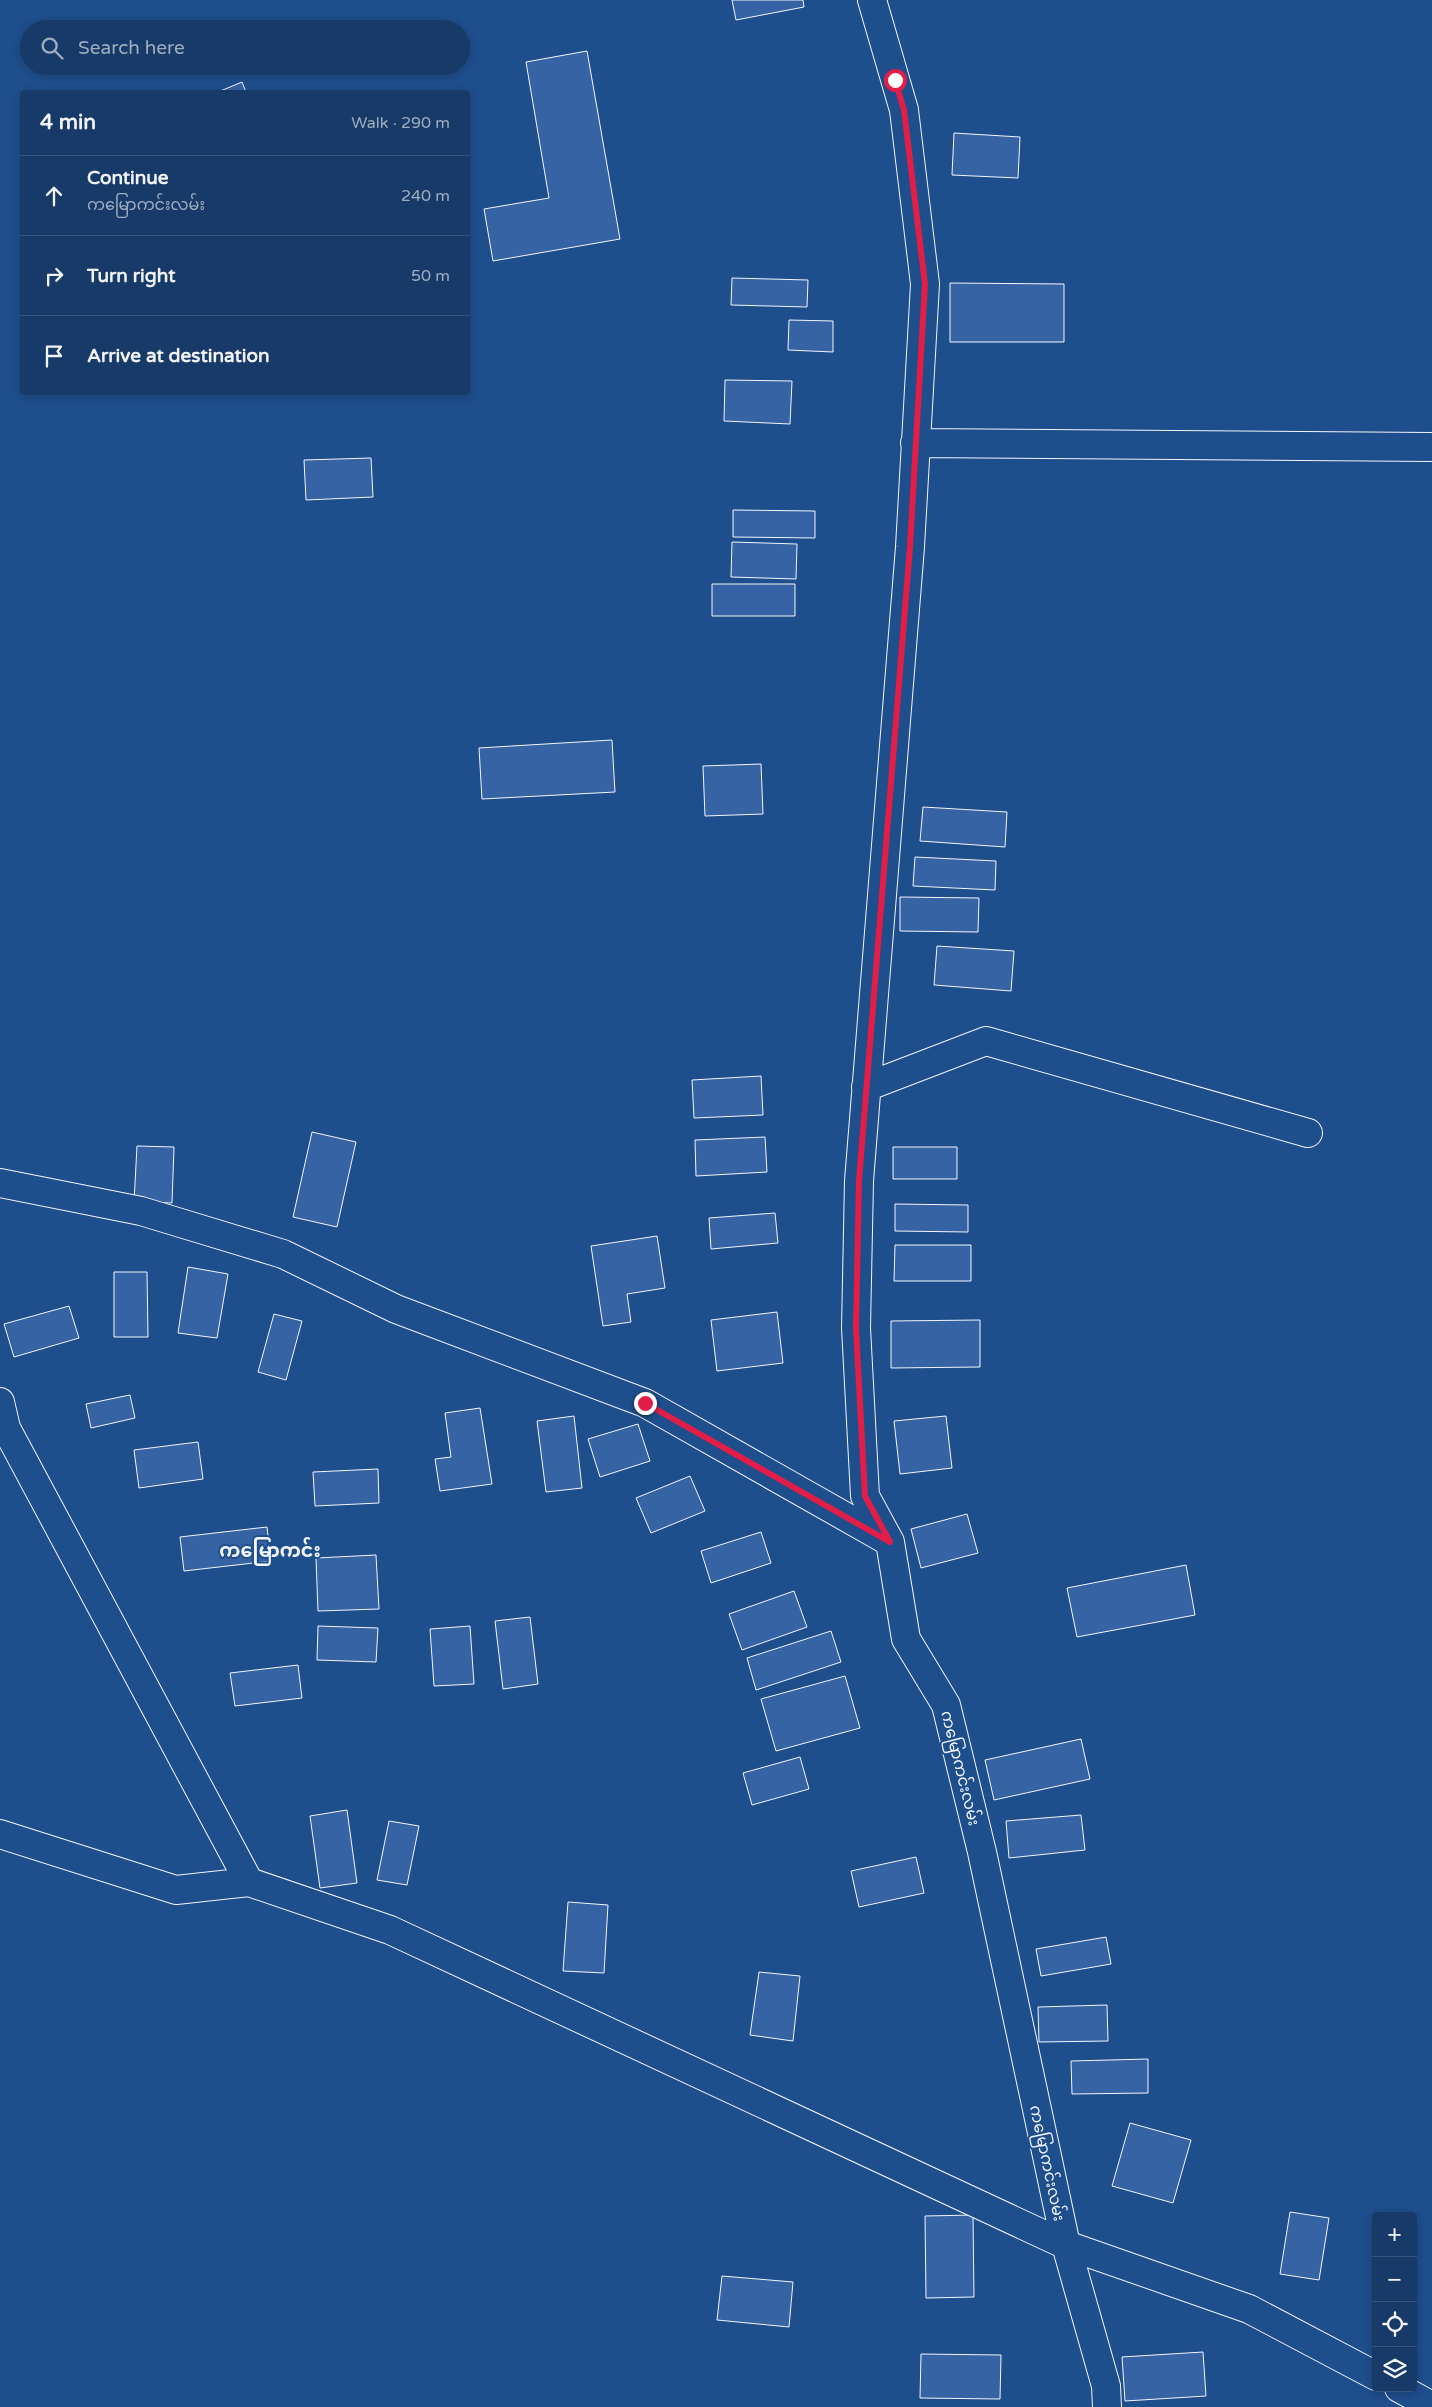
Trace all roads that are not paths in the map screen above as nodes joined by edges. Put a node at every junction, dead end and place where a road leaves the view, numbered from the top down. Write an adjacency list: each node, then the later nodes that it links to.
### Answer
1 (872, 0): 2 (street, ကမြောကင်းလမ်း)
2 (915, 443): 3 (street); 4 (street, ကမြောကင်းလမ်း)
3 (1432, 447)
4 (866, 1086): 5 (street); 8 (street, ကမြောကင်းလမ်း)
5 (1308, 1133)
6 (0, 1183): 8 (street)
7 (0, 1402): 10 (street)
8 (890, 1542): 11 (street, ကမြောကင်းလမ်း)
9 (0, 1834): 10 (street)
10 (249, 1882): 11 (street)
11 (1066, 2245): 12 (street); 15 (street, ကမြောကင်းလမ်း)
12 (1372, 2374)
13 (1406, 2392): 14 (street)
14 (1432, 2406)
15 (1107, 2407)

